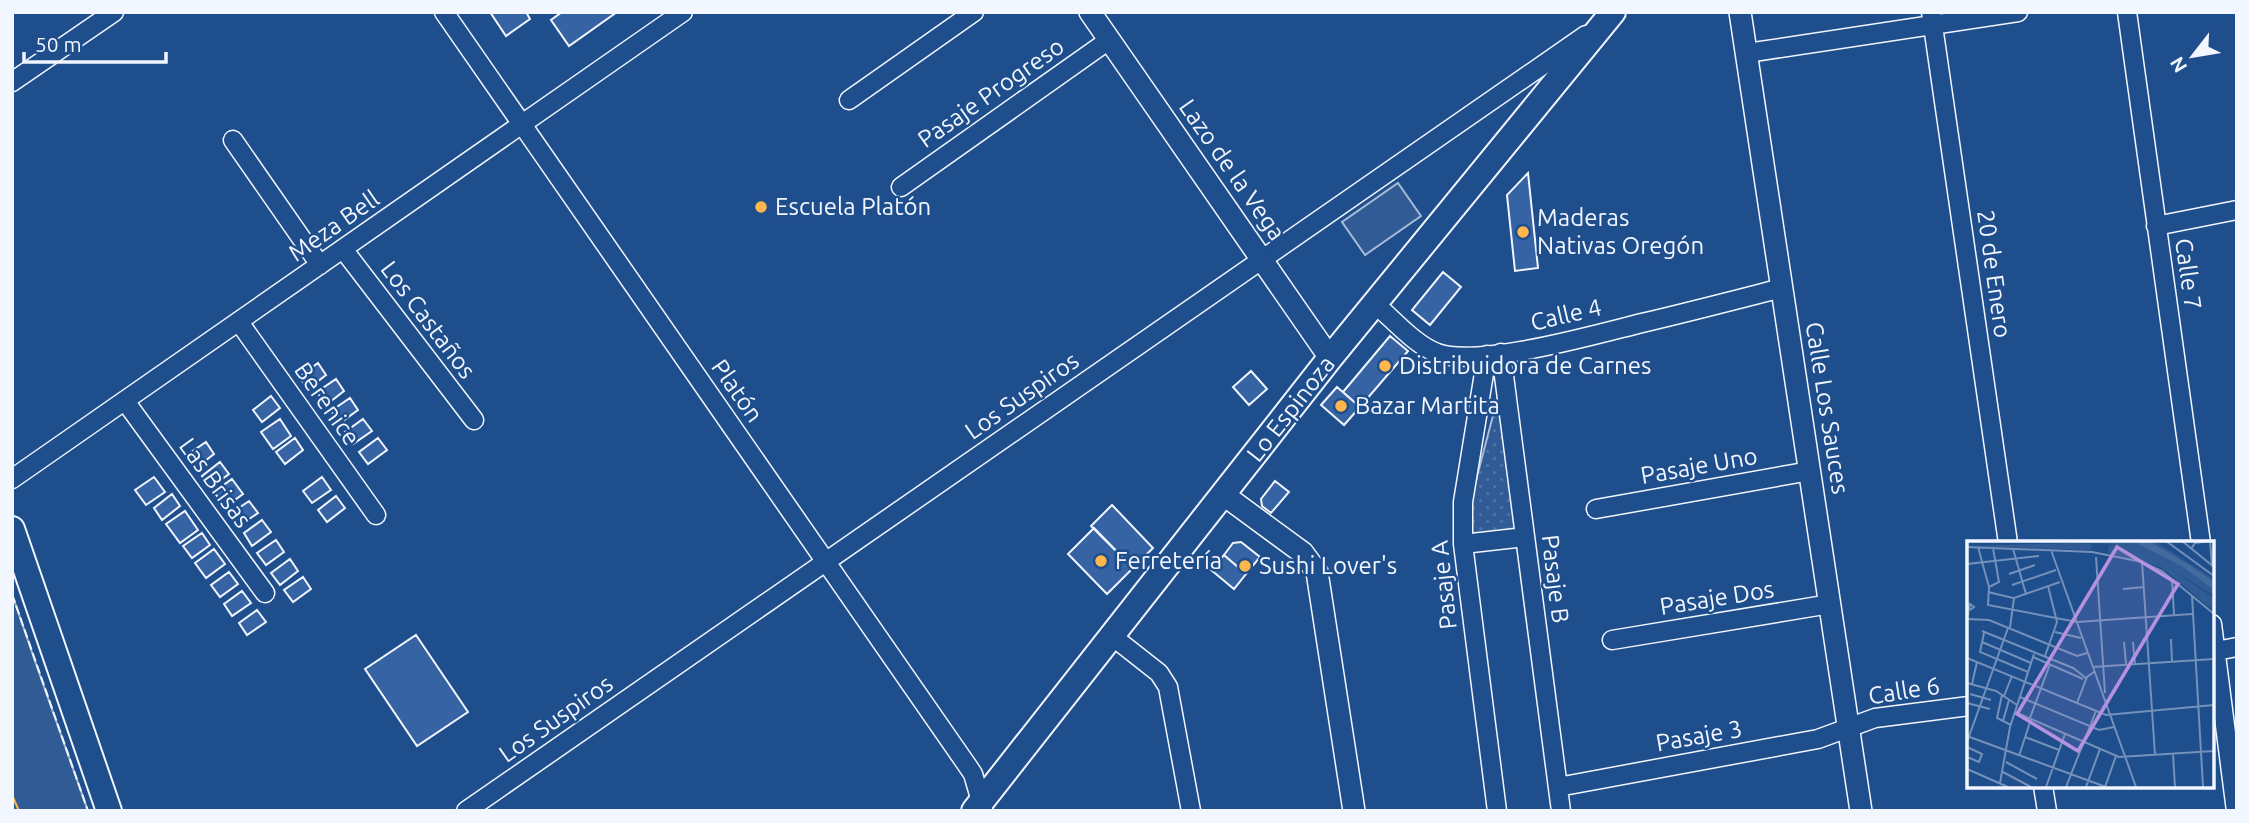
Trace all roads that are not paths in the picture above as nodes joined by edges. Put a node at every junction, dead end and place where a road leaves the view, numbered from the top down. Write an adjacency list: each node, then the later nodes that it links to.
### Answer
1 (114, 12): 13 (street)
2 (444, 12): 15 (street, Platón)
3 (683, 12): 15 (street, Meza Bell)
4 (974, 12): 14 (street)
5 (1090, 12): 11 (street, Lazo de la Vega)
6 (1740, 12): 12 (street, Calle Los Sauces)
7 (2018, 12): 10 (street)
8 (2127, 12): 19 (street, Calle 7)
9 (1609, 17): 21 (street, Los Suspiros); 24 (main road, Lo Espinoza)
10 (1932, 19): 12 (street); 37 (street, 20 de Enero)
11 (1109, 40): 17 (street, Pasaje Progreso); 21 (street, Lazo de la Vega)
12 (1746, 53): 23 (street, Calle Los Sauces)
13 (12, 82)
14 (849, 100)
15 (522, 124): 20 (street, Meza Bell); 40 (street, Platón)
16 (233, 139): 22 (street)
17 (901, 187)
18 (2237, 210): 19 (street)
19 (2156, 226): 38 (street, Calle 7)
20 (343, 249): 22 (street, Meza Bell); 29 (street, Los Castaños)
21 (1262, 260): 27 (street, Lazo de la Vega); 40 (street, Los Suspiros)
22 (320, 265): 25 (street, Meza Bell)
23 (1782, 288): 26 (street, Calle 4); 30 (street, Calle Los Sauces)
24 (1375, 304): 26 (street, Calle 4); 27 (main road, Lo Espinoza)
25 (239, 322): 28 (street, Meza Bell); 34 (street, Berenice)
26 (1494, 354): 36 (street, Pasaje B); 39 (street, Pasaje A)
27 (1330, 358): 32 (main road, Lo Espinoza)
28 (125, 401): 31 (street, Meza Bell); 41 (street, Las Brisas)
29 (474, 420)
30 (1810, 471): 33 (street, Pasaje Uno); 42 (street, Calle Los Sauces)
31 (12, 479)
32 (1224, 495): 43 (main road, Lo Espinoza); 55 (street)
33 (1596, 509)
34 (376, 515)
35 (12, 529): 52 (main road)
36 (1525, 537): 39 (street); 49 (street, Pasaje B)
37 (2008, 541)
38 (2201, 541)
39 (1463, 544): 56 (street, Pasaje A)
40 (826, 562): 51 (street, Platón); 53 (street, Los Suspiros)
41 (265, 593)
42 (1830, 604): 44 (street, Pasaje Dos); 48 (street, Calle Los Sauces)
43 (1112, 636): 51 (main road, Lo Espinoza); 54 (street)
44 (1612, 640)
45 (2237, 647): 46 (street)
46 (2215, 662): 60 (street)
47 (1967, 706): 48 (street, Calle 6)
48 (1849, 728): 49 (street, Pasaje 3); 58 (street, Calle Los Sauces)
49 (1558, 787): 57 (street, Pasaje B)
50 (2043, 788): 59 (street)
51 (979, 808)
52 (109, 811)
53 (466, 811)
54 (1191, 811)
55 (1354, 811)
56 (1497, 811)
57 (1561, 811)
58 (1861, 811)
59 (2046, 811)
60 (2236, 811)

